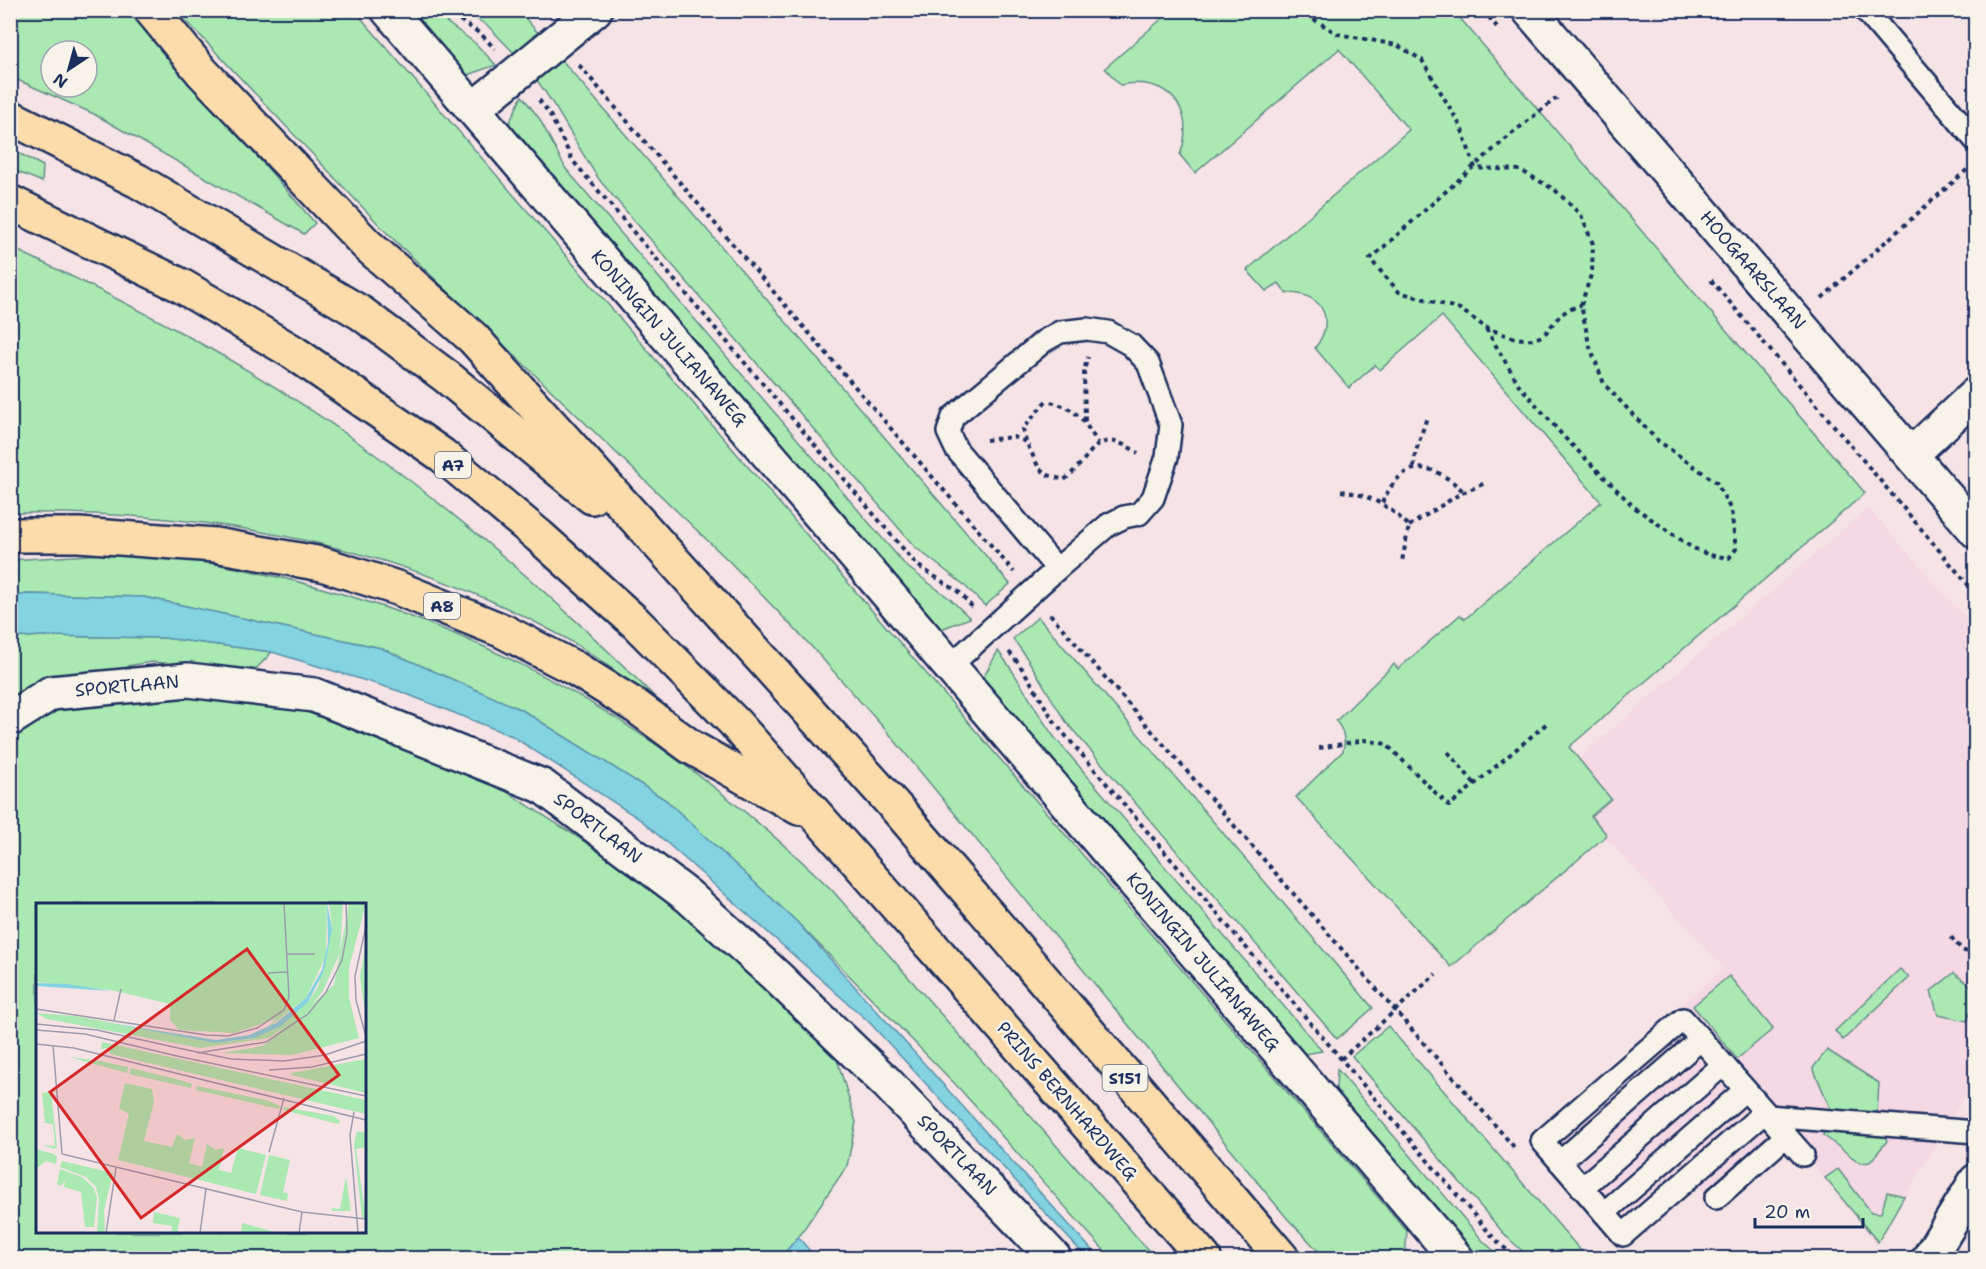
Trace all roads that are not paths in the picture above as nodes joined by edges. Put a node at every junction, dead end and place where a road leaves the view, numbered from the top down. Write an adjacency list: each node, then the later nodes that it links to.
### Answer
1 (151, 10): 15 (main road)
2 (388, 10): 6 (street, KONINGIN JULIANAWEG)
3 (595, 10): 6 (street)
4 (1529, 10): 11 (street, HOOGAARSLAAN)
5 (1865, 10): 8 (lane)
6 (473, 109): 16 (street, KONINGIN JULIANAWEG)
7 (10, 117): 15 (main road)
8 (1976, 141)
9 (10, 202): 18 (main road, A7)
10 (1976, 394): 11 (street)
11 (1912, 454): 12 (street, HOOGAARSLAAN)
12 (1976, 531)
13 (10, 535): 18 (main road, A8)
14 (1057, 569): 14 (lane); 16 (lane)
15 (732, 627): 31 (main road, S151)
16 (950, 666): 32 (street, KONINGIN JULIANAWEG)
17 (10, 718): 29 (street, SPORTLAAN)
18 (824, 822): 30 (main road, PRINS BERNHARDWEG)
19 (1723, 1065): 20 (lane); 26 (lane); 26 (lane)
20 (1745, 1090): 21 (lane); 28 (lane)
21 (1766, 1114): 22 (lane); 23 (lane); 28 (lane)
22 (1976, 1132)
23 (1786, 1136): 24 (lane); 27 (lane)
24 (1803, 1155)
25 (1976, 1181): 33 (street)
26 (1582, 1188): 28 (lane)
27 (1716, 1198)
28 (1604, 1213)
29 (1054, 1258)
30 (1204, 1258)
31 (1282, 1258)
32 (1456, 1258)
33 (1929, 1258)

